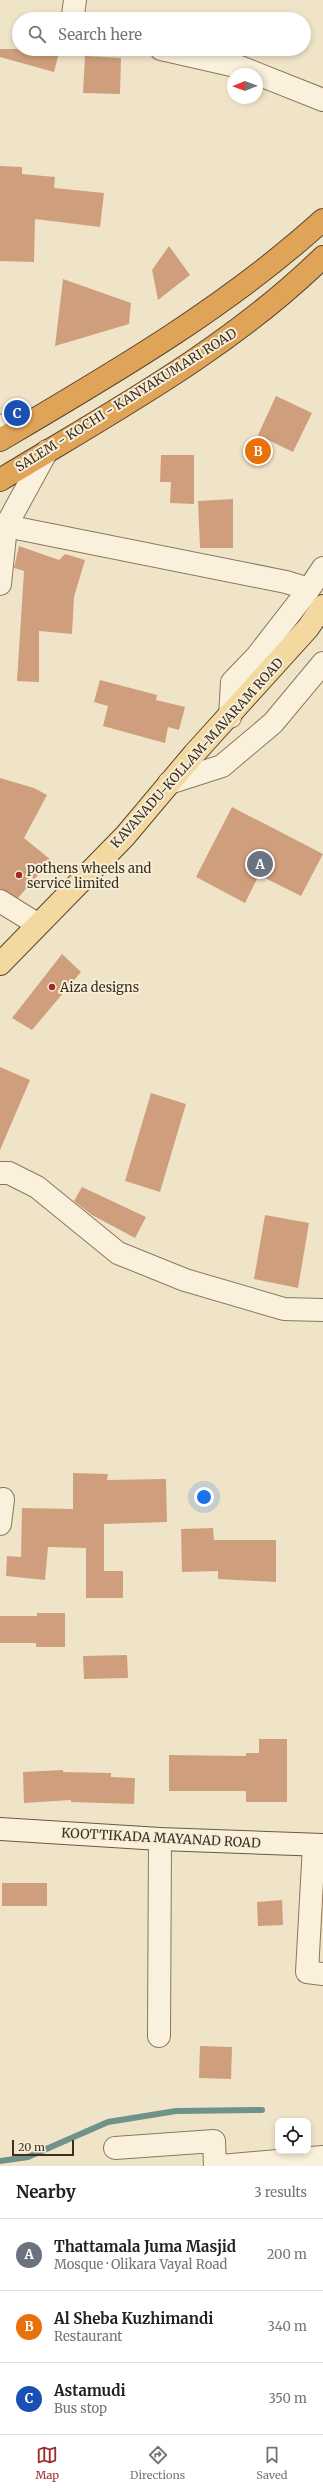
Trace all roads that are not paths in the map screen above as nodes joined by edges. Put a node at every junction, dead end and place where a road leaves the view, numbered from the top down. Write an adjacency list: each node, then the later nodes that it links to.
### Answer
1 (75, 0): 2 (street)
2 (73, 12)
3 (192, 56): 4 (street)
4 (323, 100)
5 (323, 220): 7 (highway)
6 (323, 257): 10 (highway, SALEM - KOCHI - KANYAKUMARI ROAD)
7 (34, 420): 8 (street); 9 (highway)
8 (0, 426)
9 (0, 440)
10 (47, 451): 11 (highway, SALEM - KOCHI - KANYAKUMARI ROAD); 12 (street)
11 (0, 480)
12 (3, 528): 14 (street); 15 (street)
13 (323, 568): 15 (street)
14 (0, 584)
15 (309, 589): 18 (street)
16 (323, 606): 18 (main road, KAVANADU-KOLLAM-MAVARAM ROAD)
17 (323, 664): 19 (street)
18 (230, 717): 19 (main road, KAVANADU-KOLLAM-MAVARAM ROAD)
19 (169, 783): 21 (main road, KAVANADU-KOLLAM-MAVARAM ROAD)
20 (0, 901): 21 (street)
21 (37, 924): 22 (main road, KAVANADU-KOLLAM-MAVARAM ROAD)
22 (0, 964)
23 (0, 1173): 24 (street)
24 (323, 1310)
25 (3, 1499): 26 (street)
26 (0, 1524)
27 (0, 1829): 28 (street, KOOTTIKADA MAYANAD ROAD)
28 (160, 1839): 29 (street, KOOTTIKADA MAYANAD ROAD); 31 (street)
29 (319, 1845): 30 (street)
30 (323, 1974)
31 (159, 2036)
32 (115, 2148): 34 (street)
33 (323, 2157): 35 (street)
34 (215, 2166)
35 (221, 2166)

